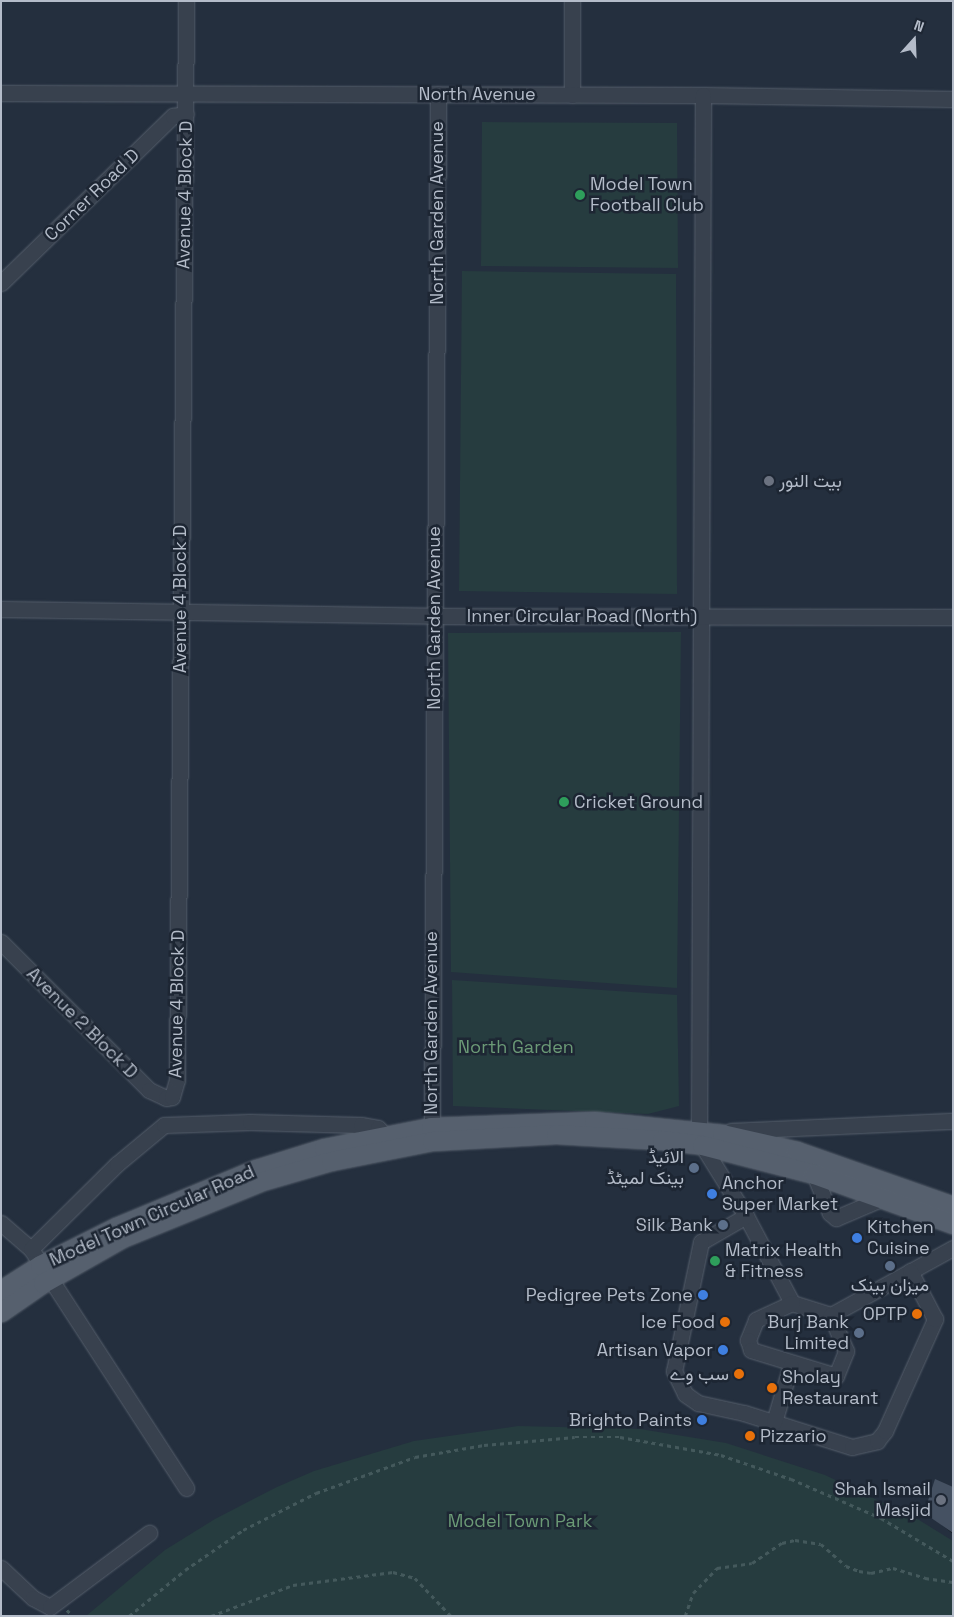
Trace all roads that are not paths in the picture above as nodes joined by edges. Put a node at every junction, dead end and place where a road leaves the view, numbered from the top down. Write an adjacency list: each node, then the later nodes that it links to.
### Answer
1 (186, 1): 6 (street, Avenue 4 Block D)
2 (572, 1): 7 (street)
3 (1, 93): 6 (street, North Avenue)
4 (438, 94): 6 (street, North Avenue); 7 (street, North Avenue); 13 (street, North Garden Avenue)
5 (703, 94): 7 (street, North Avenue); 8 (street, North Avenue); 14 (street)
6 (186, 95): 9 (street, Avenue 4 Block D)
7 (572, 95)
8 (953, 99)
9 (186, 114): 10 (street, Corner Road D); 12 (street, Avenue 4 Block D)
10 (1, 284)
11 (1, 609): 12 (street, Inner Circular Road (North))
12 (179, 611): 13 (street, Inner Circular Road (North)); 17 (street, Avenue 4 Block D)
13 (434, 616): 14 (street, Inner Circular Road (North)); 20 (street, North Garden Avenue)
14 (701, 616): 15 (street, Inner Circular Road (North)); 22 (street)
15 (953, 617)
16 (1, 942): 17 (street, Avenue 2 Block D)
17 (166, 1098): 19 (street)
18 (953, 1121): 22 (street)
19 (170, 1123): 21 (street); 30 (street)
20 (431, 1134): 21 (main road, Model Town Circular Road); 22 (main road, Model Town Circular Road); 30 (main road, Model Town Circular Road)
21 (384, 1135): 30 (main road, Model Town Circular Road)
22 (701, 1138): 23 (main road, Model Town Circular Road); 25 (main road, Model Town Circular Road); 26 (street)
23 (814, 1174): 24 (main road, Model Town Circular Road); 24 (street)
24 (882, 1198): 28 (main road, Model Town Circular Road)
25 (953, 1206)
26 (746, 1216): 33 (street); 37 (street)
27 (1, 1223): 30 (street)
28 (953, 1224)
29 (953, 1248): 31 (street)
30 (40, 1264): 32 (main road, Model Town Circular Road); 34 (main road, Model Town Circular Road); 38 (street)
31 (910, 1271): 35 (street); 37 (street)
32 (1, 1290)
33 (792, 1303): 35 (street); 36 (street)
34 (1, 1312)
35 (830, 1315): 36 (street)
36 (792, 1365): 37 (street)
37 (774, 1422)
38 (186, 1488)
39 (149, 1533): 40 (street)
40 (1, 1568)

